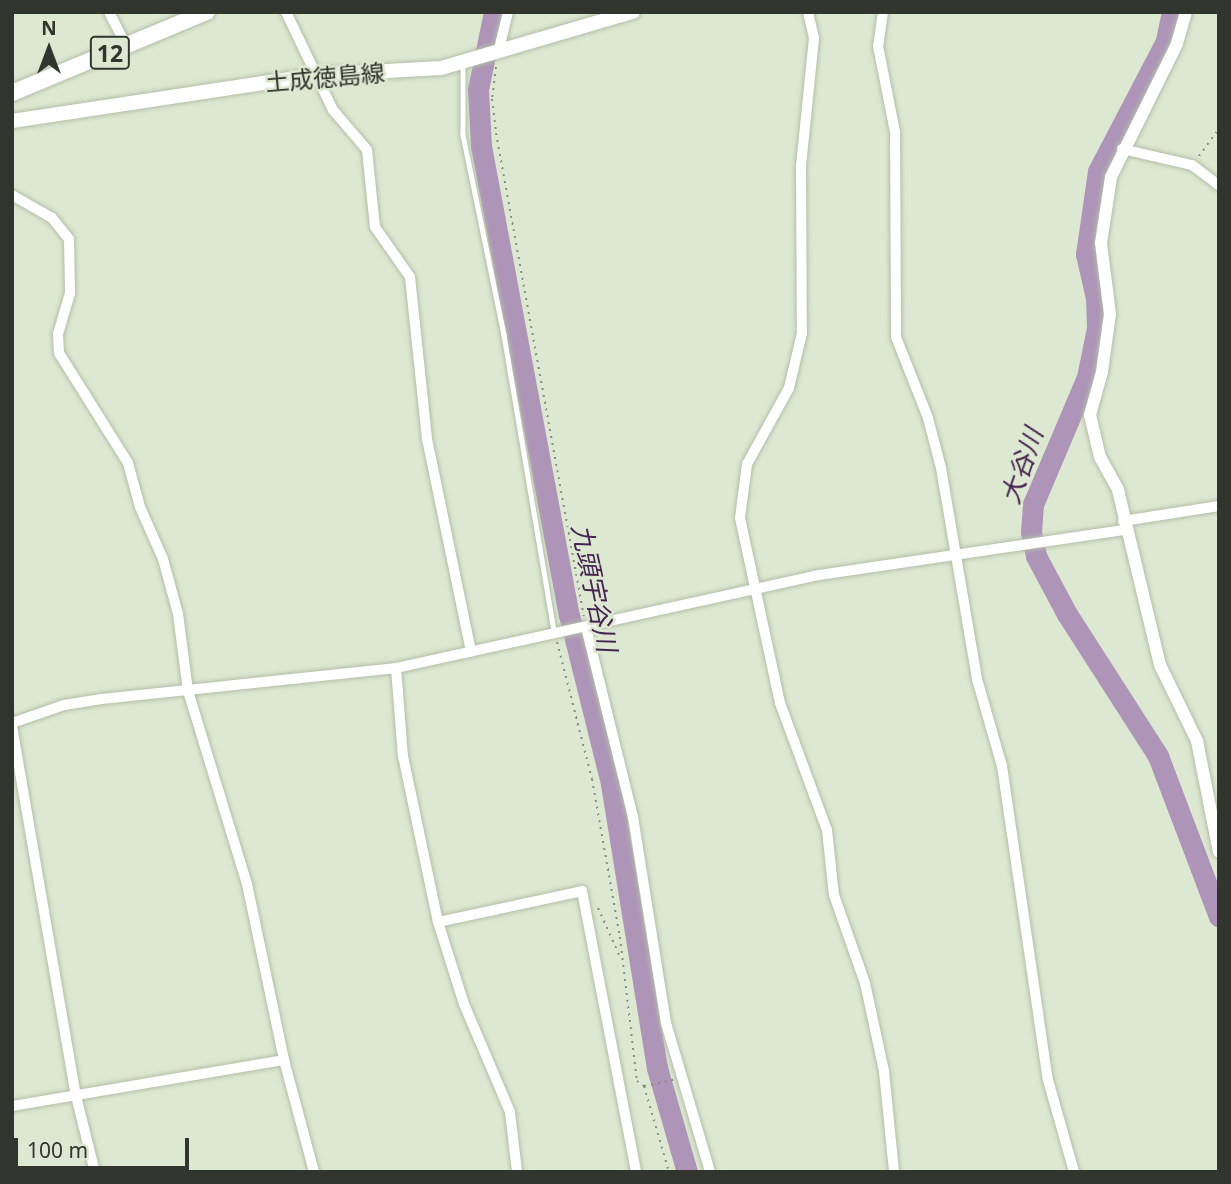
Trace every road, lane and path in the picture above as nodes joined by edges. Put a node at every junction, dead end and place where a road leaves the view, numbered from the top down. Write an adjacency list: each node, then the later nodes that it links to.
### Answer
1 (109, 12): 9 (street)
2 (207, 12): 9 (main road, 12)
3 (286, 12): 12 (street)
4 (508, 12): 10 (street)
5 (633, 12): 10 (main road, 土成徳島線)
6 (808, 12): 23 (street)
7 (883, 12): 22 (street)
8 (1186, 12): 16 (street)
9 (126, 46): 13 (main road, 12)
10 (496, 54): 11 (main road, 土成徳島線); 24 (path)
11 (468, 63): 12 (main road, 土成徳島線); 25 (lane)
12 (315, 75): 14 (main road, 土成徳島線); 26 (street)
13 (12, 93)
14 (12, 121)
15 (1219, 128): 17 (path)
16 (1122, 149): 17 (street); 21 (street)
17 (1192, 165): 18 (street)
18 (1219, 185)
19 (12, 195): 28 (street)
20 (1219, 506): 21 (street)
21 (1123, 526): 22 (street); 30 (street)
22 (953, 556): 23 (street); 46 (street)
23 (756, 590): 24 (street); 45 (street)
24 (585, 628): 25 (street); 44 (street)
25 (556, 633): 26 (street); 33 (path)
26 (471, 652): 27 (street)
27 (396, 667): 28 (street); 32 (street)
28 (188, 691): 29 (street); 34 (street)
29 (12, 724): 37 (street)
30 (1219, 852)
31 (582, 891): 32 (street); 33 (path); 42 (street)
32 (438, 922): 41 (street)
33 (621, 959): 36 (path)
34 (284, 1060): 37 (street); 40 (street)
35 (675, 1079): 36 (path)
36 (646, 1086): 43 (path)
37 (76, 1096): 38 (street); 39 (street)
38 (12, 1106)
39 (94, 1172)
40 (314, 1172)
41 (517, 1172)
42 (636, 1172)
43 (669, 1172)
44 (710, 1172)
45 (894, 1172)
46 (1074, 1172)

